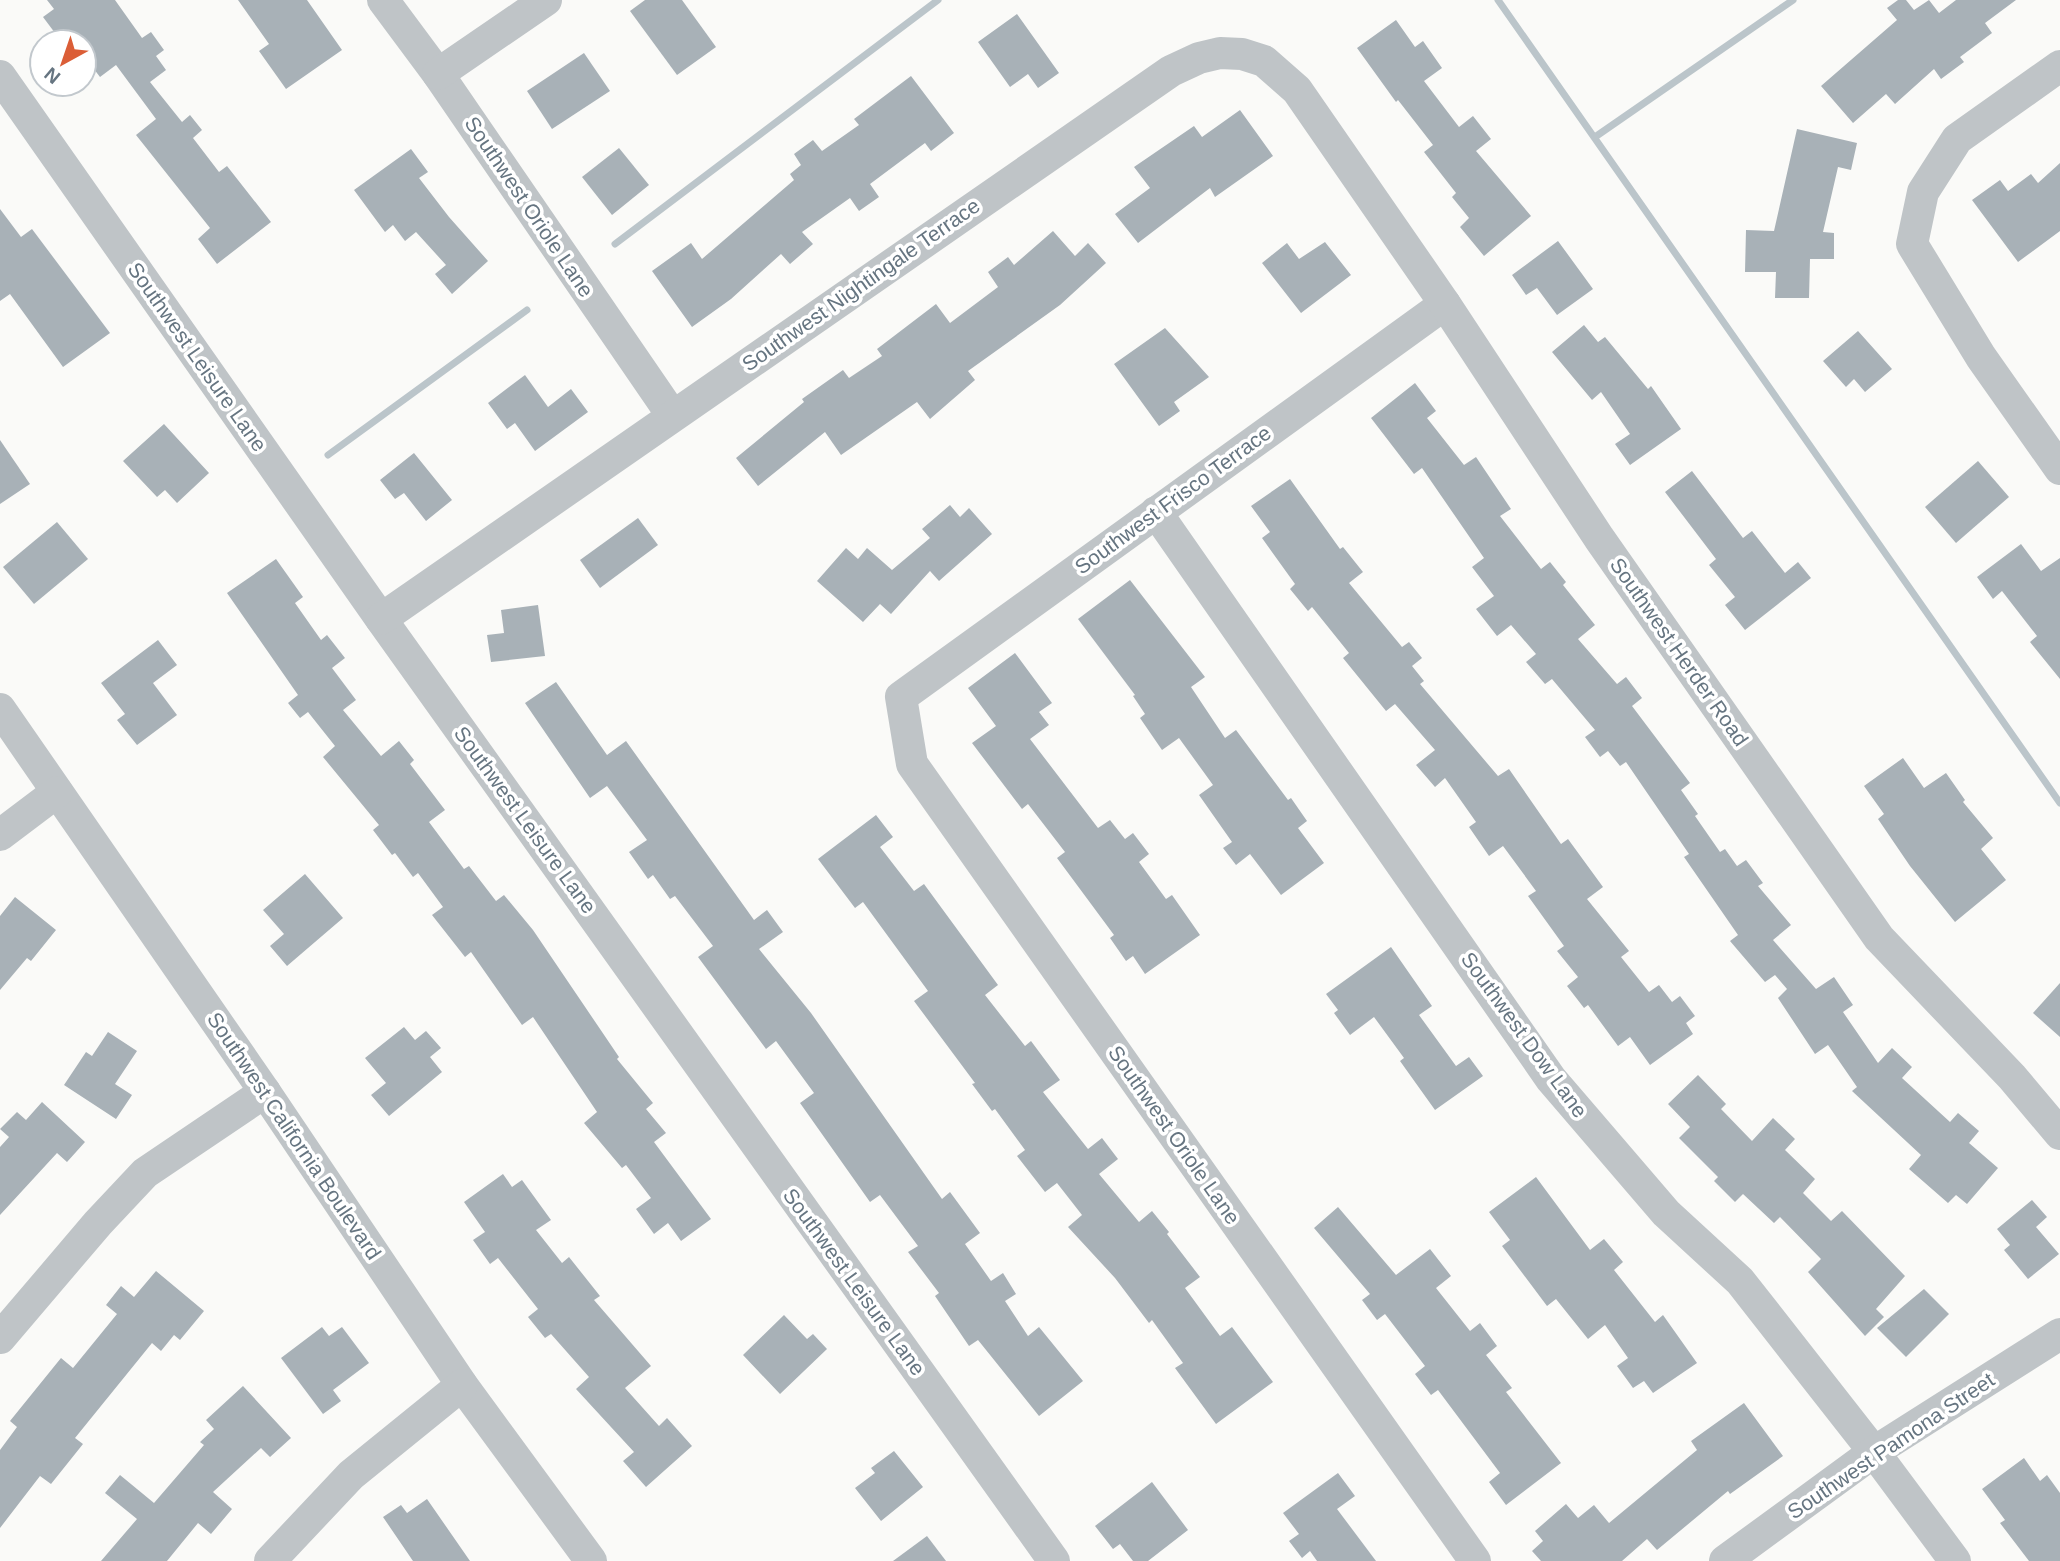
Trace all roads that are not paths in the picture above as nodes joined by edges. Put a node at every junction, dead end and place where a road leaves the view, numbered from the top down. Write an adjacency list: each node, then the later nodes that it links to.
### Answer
1 (383, 0): 4 (street, Southwest Oriole Lane)
2 (546, 0): 4 (street)
3 (2060, 66): 9 (street)
4 (438, 74): 8 (street, Southwest Oriole Lane)
5 (0, 76): 11 (street, Southwest Leisure Lane)
6 (1334, 143): 7 (street, Southwest Herder Road); 8 (street, Southwest Nightingale Terrace)
7 (1445, 304): 10 (street, Southwest Frisco Terrace); 17 (street, Southwest Herder Road)
8 (672, 415): 11 (street, Southwest Nightingale Terrace)
9 (2060, 469)
10 (1156, 512): 12 (street, Southwest Frisco Terrace); 21 (street, Southwest Dow Lane)
11 (382, 619): 24 (street, Southwest Leisure Lane)
12 (901, 697): 25 (street, Southwest Oriole Lane)
13 (0, 709): 14 (street, Southwest California Boulevard)
14 (57, 792): 15 (street); 16 (street, Southwest California Boulevard)
15 (0, 835)
16 (265, 1092): 19 (street); 20 (street, Southwest California Boulevard)
17 (2060, 1133)
18 (2060, 1334): 21 (street, Southwest Pamona Street)
19 (0, 1338)
20 (462, 1385): 22 (street); 23 (street, Southwest California Boulevard)
21 (1874, 1452): 26 (street, Southwest Pamona Street); 27 (street, Southwest Dow Lane)
22 (270, 1561)
23 (591, 1561)
24 (1054, 1561)
25 (1475, 1561)
26 (1725, 1561)
27 (1955, 1561)

